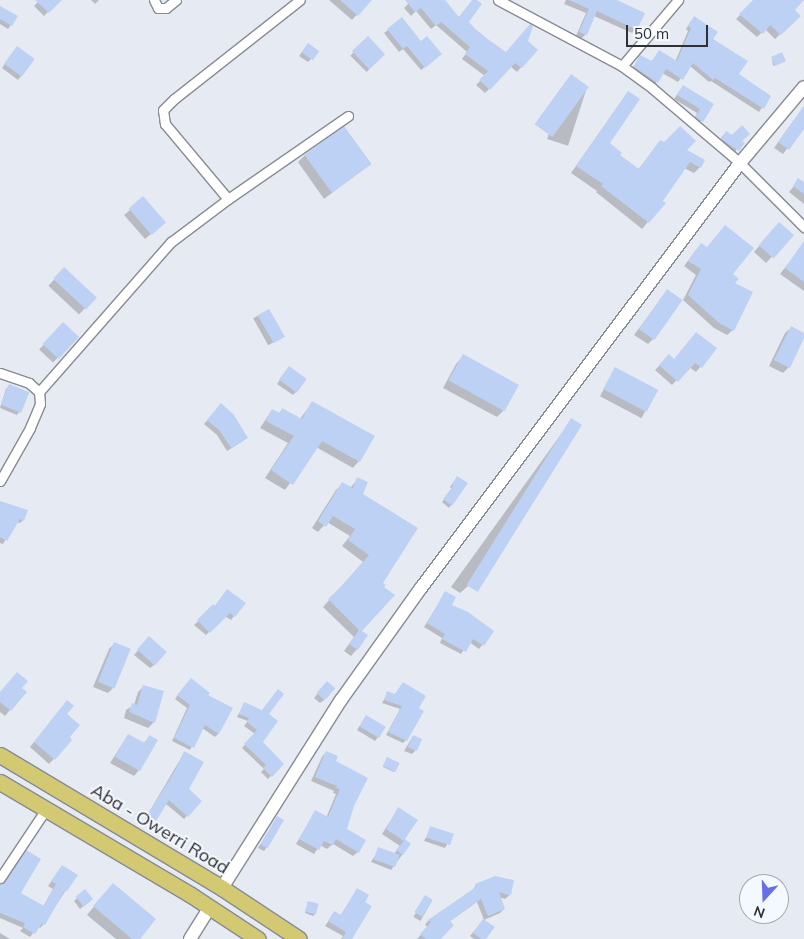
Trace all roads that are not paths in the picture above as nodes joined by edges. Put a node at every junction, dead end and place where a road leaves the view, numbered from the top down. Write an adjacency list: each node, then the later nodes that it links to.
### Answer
1 (154, 0): 2 (street)
2 (176, 0)
3 (300, 0): 10 (street)
4 (498, 0): 6 (street)
5 (678, 0): 6 (street)
6 (622, 66): 9 (street)
7 (804, 87): 9 (street)
8 (348, 116): 10 (street)
9 (740, 163): 11 (street); 19 (street)
10 (228, 199): 13 (street)
11 (804, 227)
12 (0, 373): 13 (street)
13 (40, 392): 14 (street)
14 (0, 481)
15 (0, 755): 19 (highway, Aba - Owerri Road)
16 (0, 782): 17 (highway)
17 (46, 809): 18 (street); 20 (highway)
18 (0, 878)
19 (222, 888): 23 (highway, Aba - Owerri Road)
20 (210, 907): 21 (street); 22 (highway)
21 (190, 939)
22 (258, 939)
23 (299, 939)

